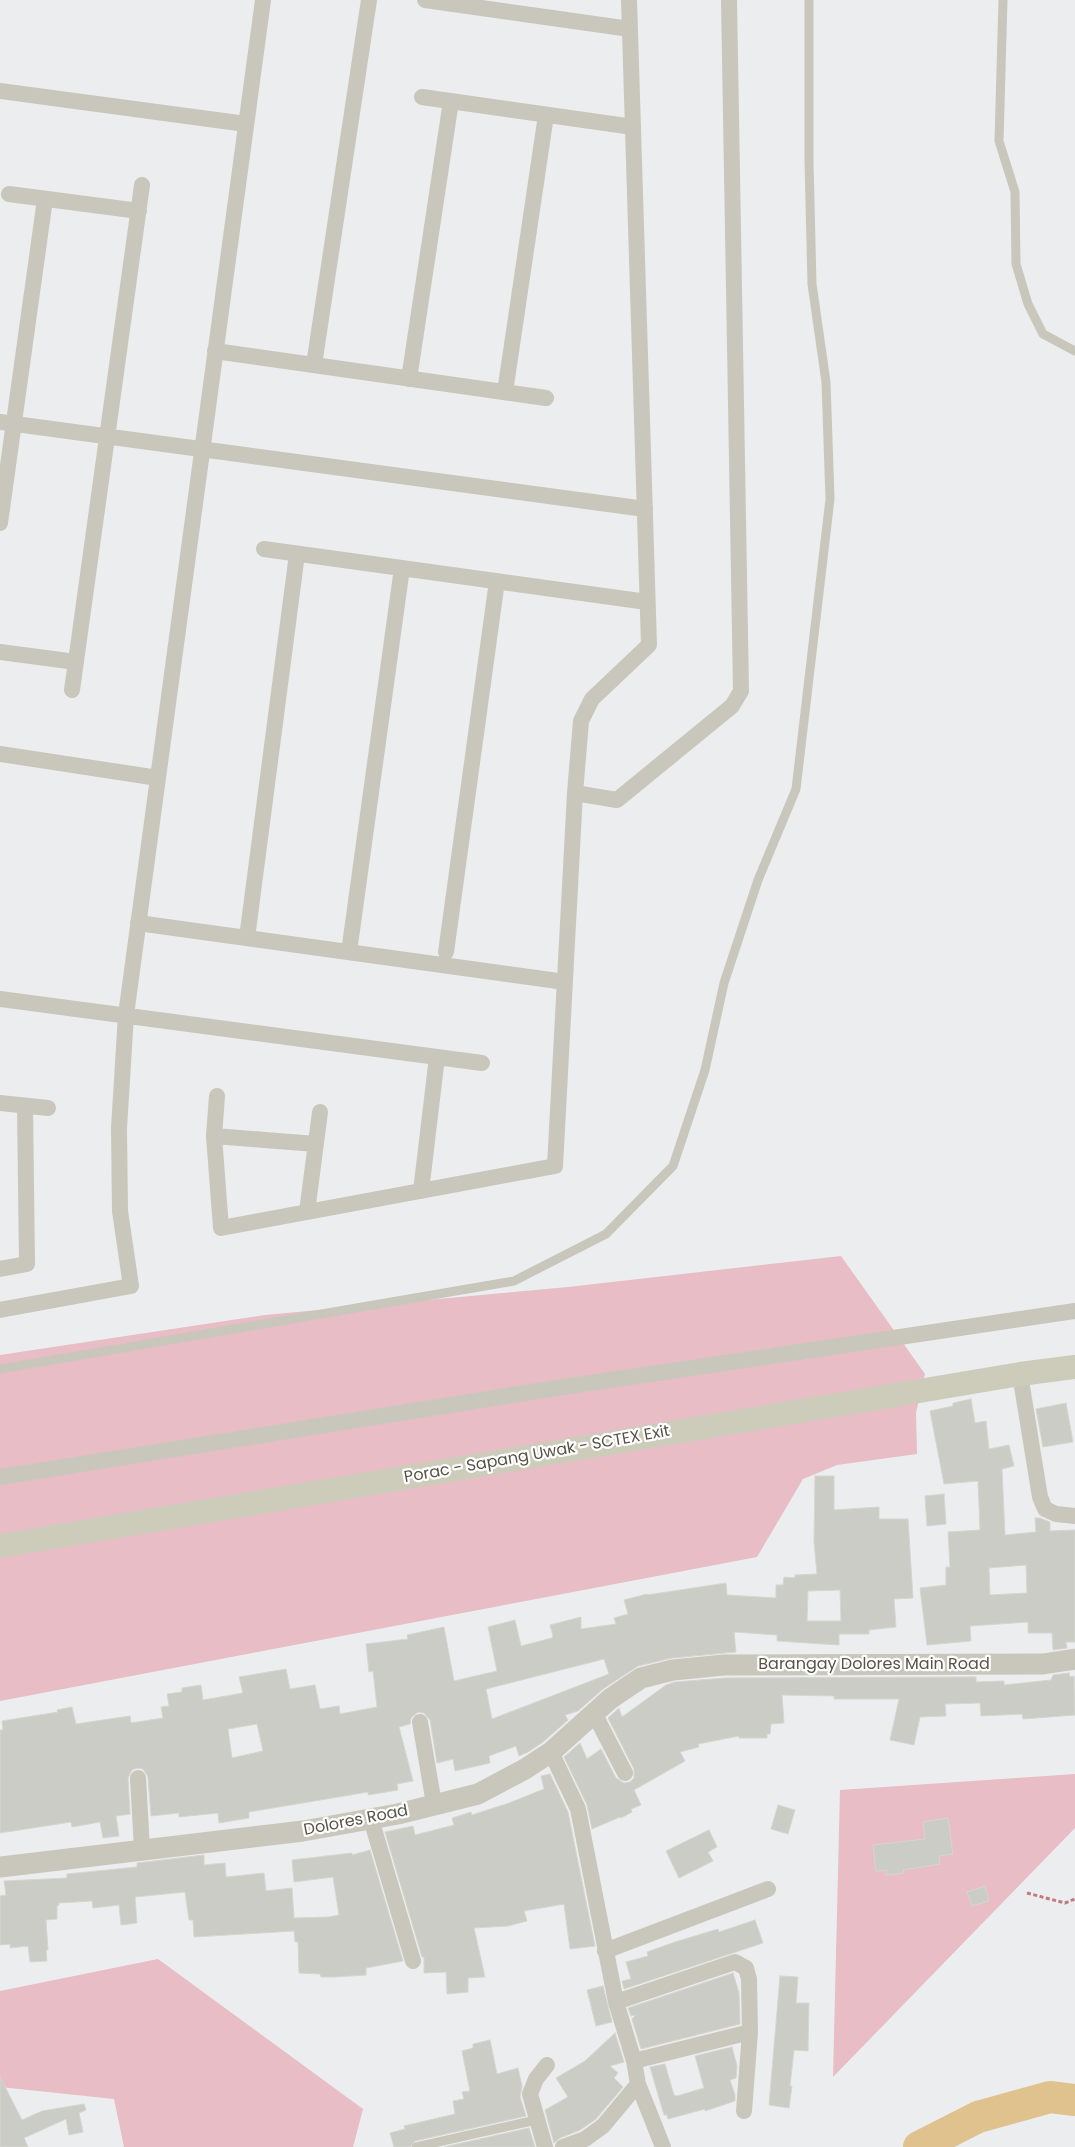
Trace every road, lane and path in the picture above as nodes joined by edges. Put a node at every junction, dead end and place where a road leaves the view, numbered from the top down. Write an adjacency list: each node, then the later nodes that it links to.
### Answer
1 (263, 0): 13 (street)
2 (369, 0): 21 (street)
3 (425, 0): 8 (street)
4 (629, 0): 8 (street)
5 (729, 0): 40 (street)
6 (809, 0): 63 (lane)
7 (1003, 0): 19 (lane)
8 (630, 29): 14 (street)
9 (0, 91): 13 (street)
10 (422, 96): 11 (street)
11 (451, 101): 12 (street); 22 (street)
12 (546, 115): 14 (street); 23 (street)
13 (246, 124): 20 (street)
14 (633, 127): 28 (street)
15 (142, 185): 18 (street)
16 (9, 194): 17 (street)
17 (45, 199): 18 (street); 25 (street)
18 (139, 211): 26 (street)
19 (1075, 350)
20 (215, 351): 21 (street); 27 (street)
21 (314, 365): 22 (street)
22 (410, 379): 23 (street)
23 (505, 392): 24 (street)
24 (546, 398)
25 (7, 423): 26 (street); 29 (street)
26 (107, 437): 27 (street); 36 (street)
27 (202, 449): 28 (street); 39 (street)
28 (645, 509): 34 (street)
29 (0, 523)
30 (264, 550): 31 (street)
31 (297, 554): 32 (street); 42 (street)
32 (402, 568): 33 (street); 43 (street)
33 (497, 581): 34 (street); 44 (street)
34 (647, 602): 40 (street)
35 (0, 652): 36 (street)
36 (76, 662): 37 (street)
37 (72, 690)
38 (0, 754): 39 (street)
39 (158, 778): 41 (street)
40 (575, 793): 45 (street)
41 (138, 924): 42 (street); 47 (street)
42 (248, 938): 43 (street)
43 (349, 952): 45 (street)
44 (446, 952)
45 (565, 982): 57 (street)
46 (0, 998): 47 (street)
47 (126, 1015): 48 (street); 60 (street)
48 (437, 1057): 49 (street); 57 (street)
49 (482, 1063)
50 (216, 1096): 55 (street)
51 (0, 1103): 52 (street)
52 (25, 1106): 53 (street); 59 (street)
53 (48, 1108)
54 (320, 1112): 56 (street)
55 (214, 1136): 56 (street); 58 (street)
56 (316, 1144): 58 (street)
57 (421, 1191): 58 (street)
58 (307, 1212)
59 (0, 1269)
60 (0, 1310)
61 (1075, 1311): 65 (street)
62 (1075, 1367): 64 (main road, Porac - Sapang Uwak - SCTEX Exit)
63 (0, 1369)
64 (1020, 1374): 66 (street); 67 (main road, Porac - Sapang Uwak - SCTEX Exit)
65 (0, 1477)
66 (1075, 1516)
67 (0, 1546)
68 (1075, 1660): 69 (street, Barangay Dolores Main Road)
69 (673, 1670): 70 (street, Dolores Road)
70 (594, 1713): 72 (street, Dolores Road); 73 (street)
71 (420, 1722): 75 (street)
72 (551, 1752): 75 (street, Dolores Road); 82 (street)
73 (625, 1773)
74 (138, 1778): 77 (street)
75 (434, 1804): 76 (street, Dolores Road)
76 (371, 1819): 77 (street, Dolores Road); 83 (street)
77 (142, 1849): 78 (street, Dolores Road)
78 (0, 1867)
79 (768, 1889): 82 (street)
80 (1027, 1894): 81 (path)
81 (1075, 1899)
82 (605, 1951): 84 (street)
83 (413, 1961)
84 (616, 2002): 85 (street); 86 (street)
85 (750, 2032): 86 (street); 89 (street)
86 (634, 2061): 88 (street)
87 (547, 2065): 90 (street)
88 (638, 2084): 93 (street); 94 (street)
89 (744, 2111)
90 (536, 2120): 91 (lane); 92 (street)
91 (416, 2147)
92 (544, 2147)
93 (563, 2147)
94 (663, 2147)

